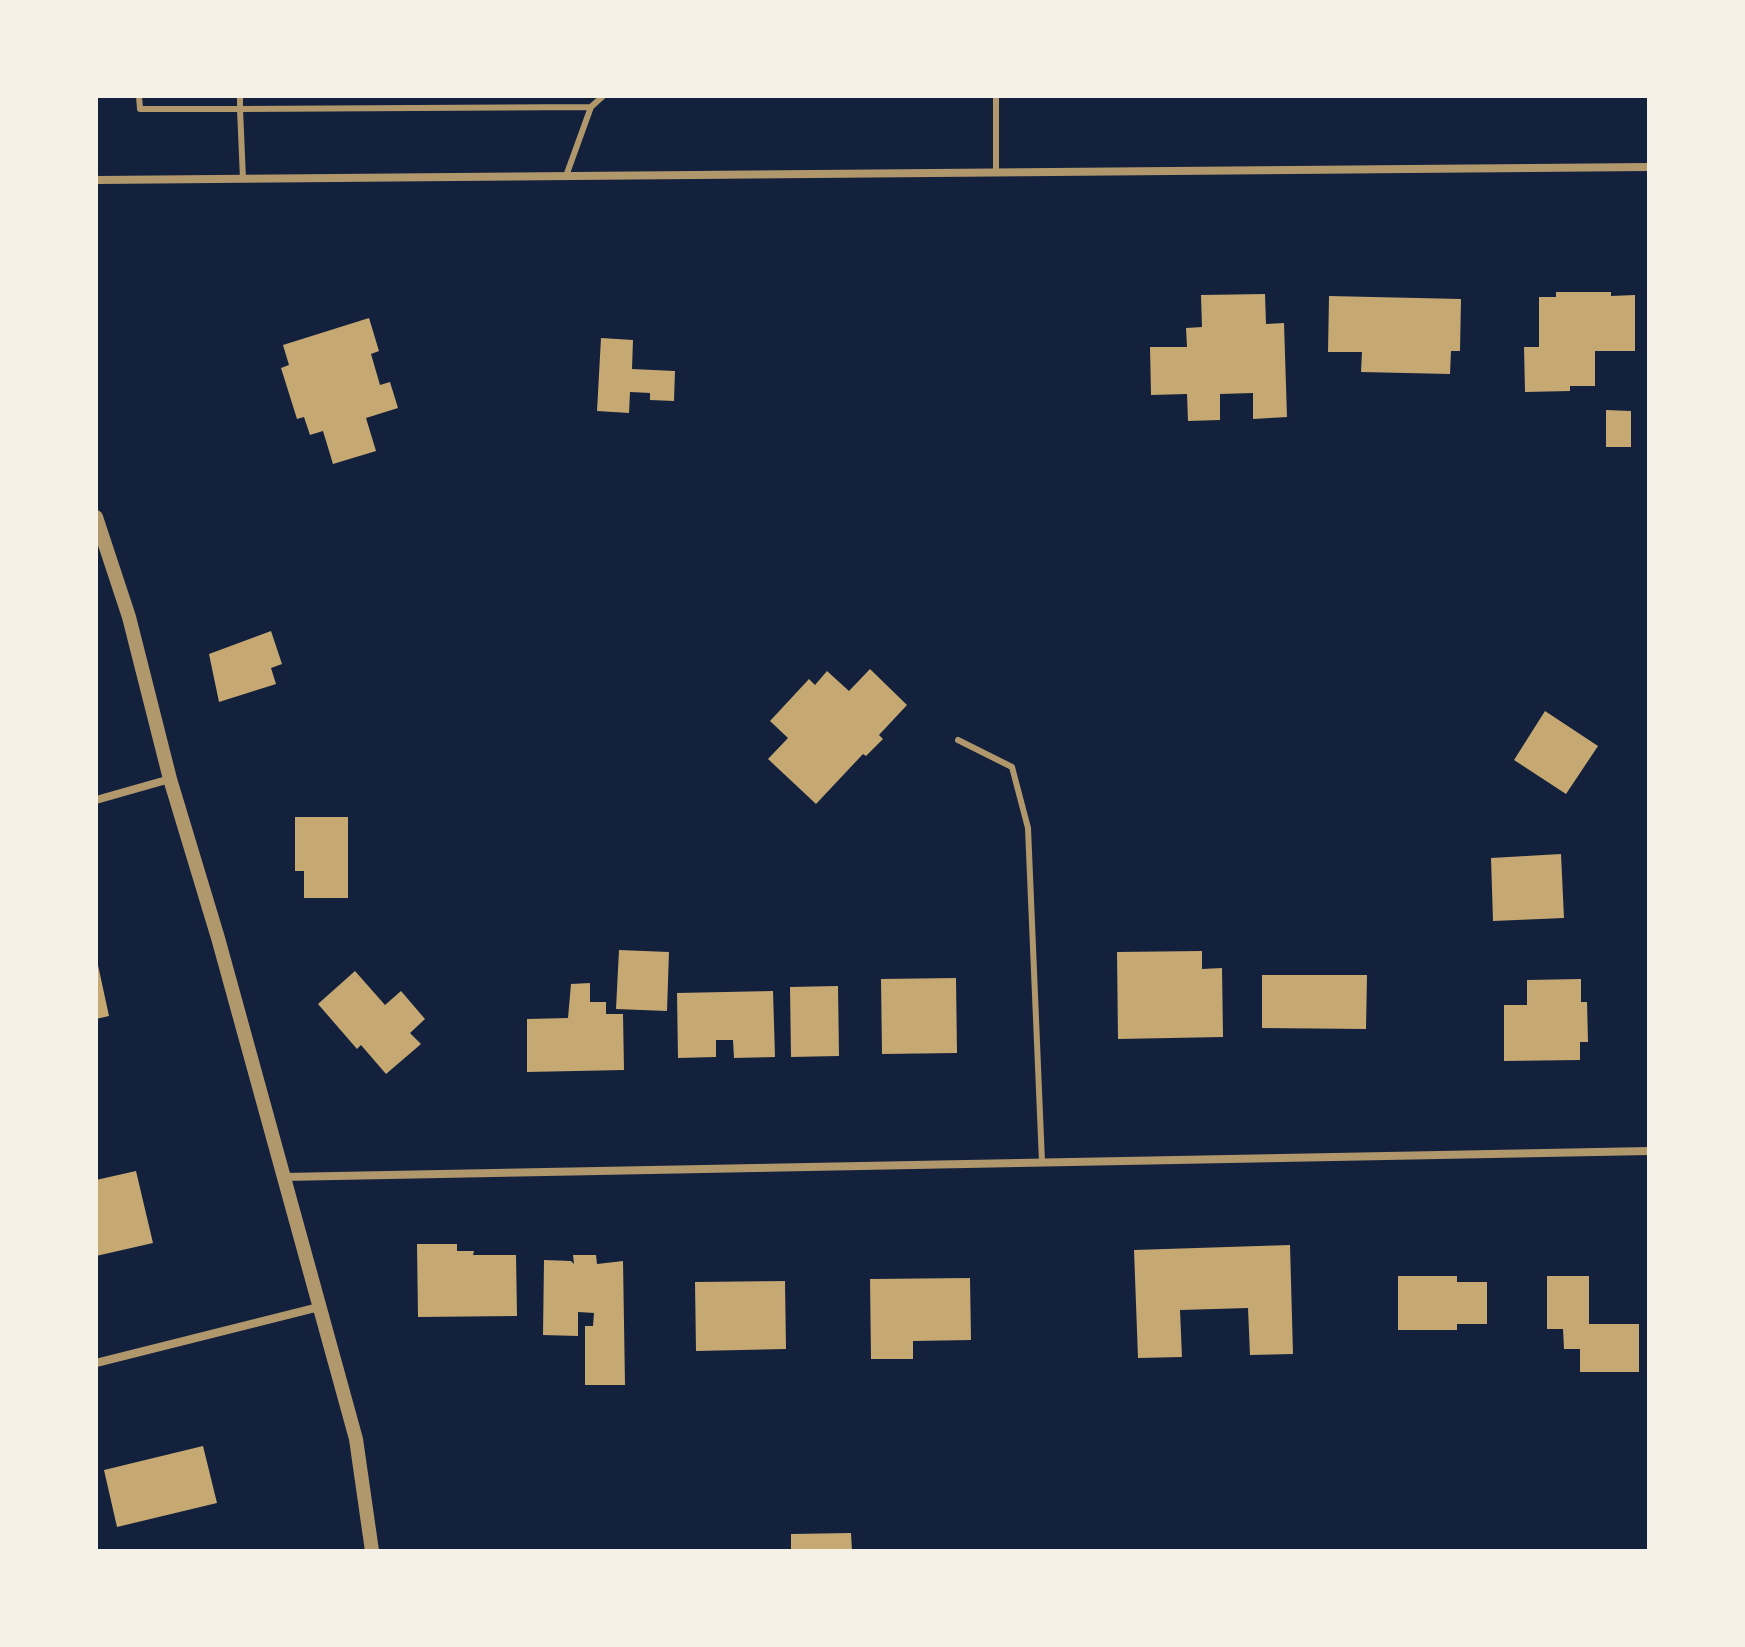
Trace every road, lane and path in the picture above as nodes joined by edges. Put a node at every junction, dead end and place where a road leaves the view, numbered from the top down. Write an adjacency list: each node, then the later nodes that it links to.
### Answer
1 (139, 96): 6 (lane)
2 (240, 96): 6 (lane)
3 (603, 96): 5 (lane)
4 (996, 96): 8 (lane)
5 (591, 107): 6 (lane); 9 (lane)
6 (240, 109): 10 (lane)
7 (1649, 167): 8 (street)
8 (996, 172): 9 (street)
9 (566, 176): 10 (street)
10 (243, 179): 11 (street)
11 (96, 180)
12 (96, 517): 14 (street)
13 (958, 740): 17 (lane)
14 (170, 779): 15 (street); 18 (street)
15 (96, 800)
16 (1649, 1151): 17 (street)
17 (1042, 1162): 18 (street)
18 (283, 1177): 19 (street)
19 (319, 1307): 20 (street); 21 (street)
20 (96, 1363)
21 (372, 1551)

